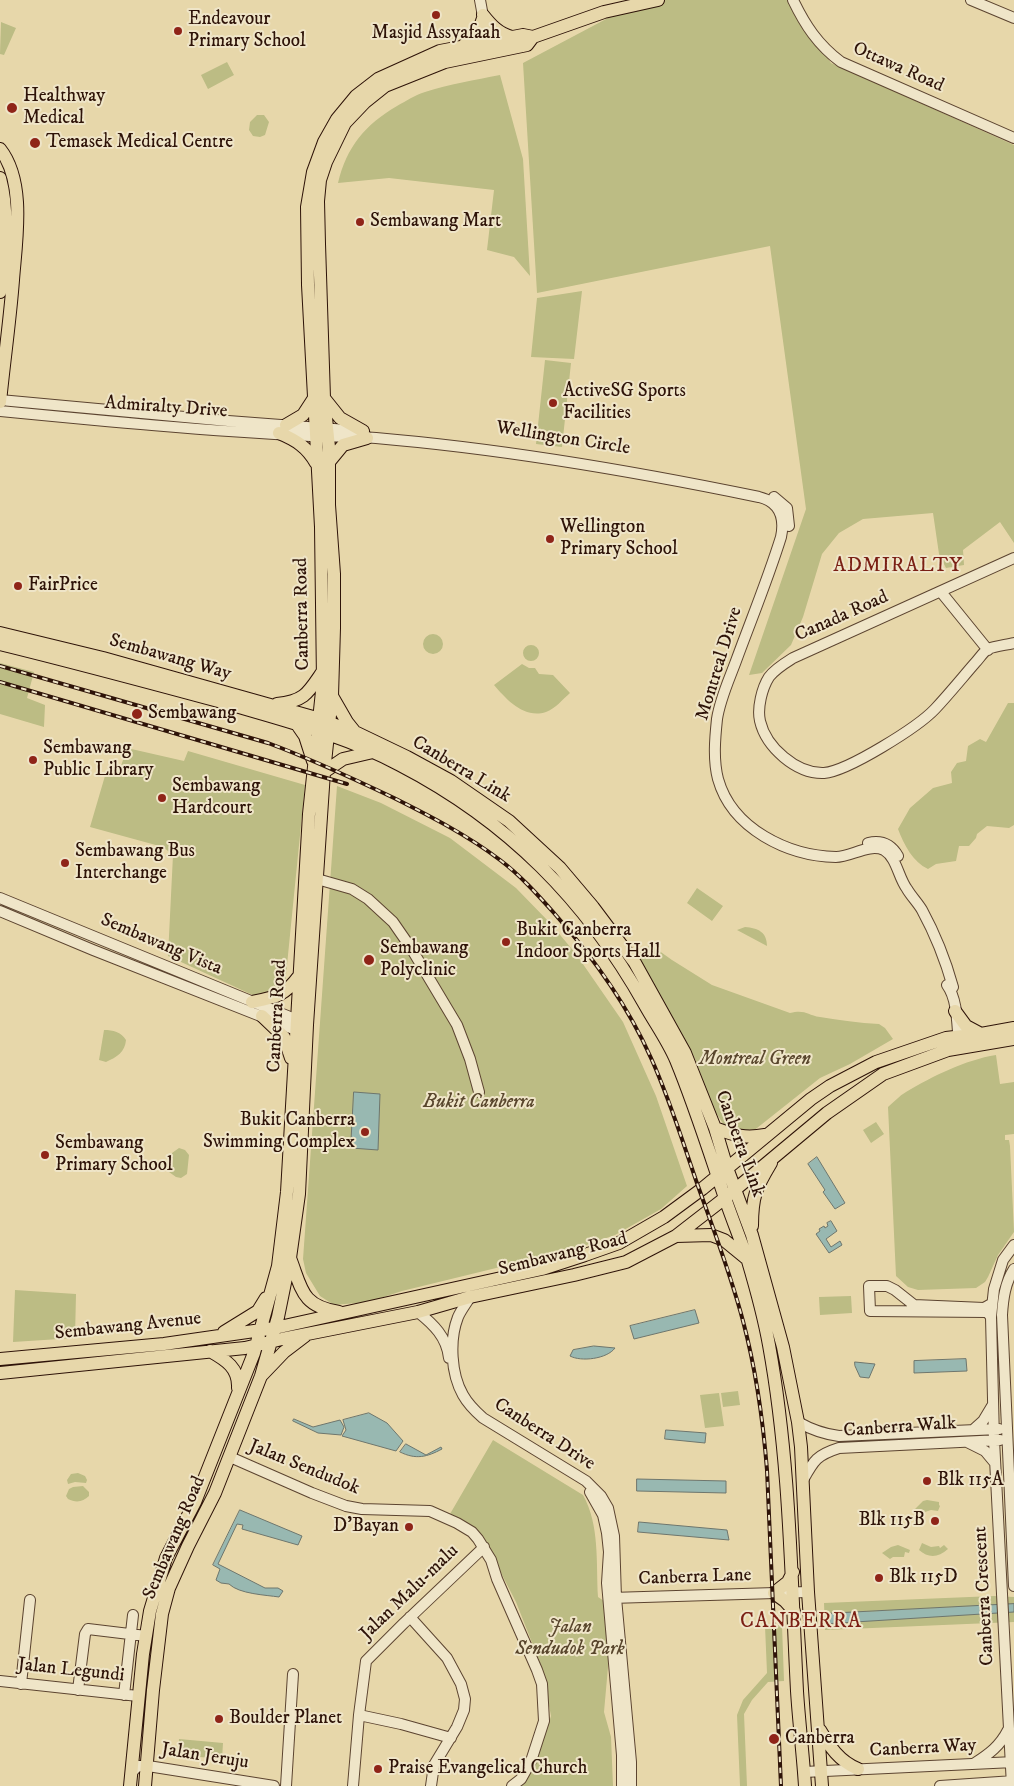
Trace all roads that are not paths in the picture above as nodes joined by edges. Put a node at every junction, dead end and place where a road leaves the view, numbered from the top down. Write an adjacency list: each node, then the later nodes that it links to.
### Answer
1 (480, 0): 5 (street)
2 (658, 0): 8 (main road, Canberra Road)
3 (793, 0): 11 (street, Ottawa Road)
4 (971, 0): 6 (street)
5 (483, 17): 7 (main road); 9 (main road); 10 (street)
6 (1014, 18)
7 (514, 37): 8 (main road, Canberra Road); 10 (main road, Canberra Road)
8 (533, 37): 10 (main road, Canberra Road)
9 (463, 46): 10 (main road, Canberra Road); 15 (main road, Canberra Road)
10 (489, 47): 15 (main road, Canberra Road)
11 (1014, 138)
12 (0, 149): 16 (main road)
13 (0, 178): 14 (main road)
14 (0, 292)
15 (320, 397): 18 (main road); 19 (main road, Canberra Road); 20 (main road)
16 (0, 400): 18 (street, Admiralty Drive)
17 (0, 411): 18 (street, Admiralty Drive)
18 (282, 429): 19 (street, Admiralty Drive); 21 (main road)
19 (322, 432): 20 (street, Wellington Circle); 21 (main road, Canberra Road)
20 (365, 434): 21 (main road); 22 (street, Wellington Circle)
21 (322, 464): 28 (main road, Canberra Road); 29 (main road, Canberra Road)
22 (784, 510): 41 (street, Montreal Drive)
23 (1014, 558): 24 (street, Canada Road)
24 (940, 592): 27 (street); 27 (street, Canada Road)
25 (1, 635): 30 (main road, Sembawang Way); 31 (main road, Sembawang Way)
26 (1014, 643): 27 (street)
27 (988, 650)
28 (323, 671): 30 (main road); 32 (main road, Canberra Road)
29 (332, 696): 32 (main road, Canberra Road); 33 (main road)
30 (270, 704): 32 (main road, Sembawang Way)
31 (296, 723): 32 (main road, Sembawang Way); 35 (main road)
32 (324, 726): 33 (main road, Canberra Link); 34 (main road, Canberra Link); 35 (main road, Canberra Road)
33 (357, 733): 52 (main road, Canberra Link)
34 (373, 752): 35 (main road); 55 (main road, Canberra Link)
35 (319, 769): 36 (main road, Canberra Road); 39 (main road, Canberra Road)
36 (317, 879): 43 (main road, Canberra Road); 49 (street)
37 (0, 898): 40 (street, Sembawang Vista)
38 (0, 911): 42 (street, Sembawang Vista)
39 (300, 976): 40 (main road); 43 (main road, Canberra Road)
40 (252, 1002): 43 (street, Sembawang Vista)
41 (955, 1011): 45 (main road); 47 (street)
42 (262, 1016): 43 (street, Sembawang Vista); 48 (main road)
43 (302, 1027): 48 (main road, Canberra Road)
44 (1014, 1028): 45 (main road, Sembawang Road)
45 (981, 1034): 47 (main road, Sembawang Road)
46 (1014, 1039): 47 (main road, Sembawang Road)
47 (959, 1042): 50 (main road, Sembawang Road); 51 (main road, Sembawang Road)
48 (297, 1072): 64 (main road, Canberra Road); 68 (main road, Canberra Road)
49 (479, 1092)
50 (811, 1099): 51 (main road); 53 (main road, Sembawang Road)
51 (827, 1113): 54 (main road, Sembawang Road)
52 (714, 1128): 53 (main road); 56 (main road, Canberra Link)
53 (766, 1135): 56 (main road, Sembawang Road)
54 (776, 1154): 57 (main road, Sembawang Road); 60 (main road)
55 (713, 1158): 56 (main road, Canberra Link); 58 (main road)
56 (722, 1172): 57 (main road, Canberra Link); 58 (main road, Sembawang Road); 59 (main road, Canberra Link)
57 (735, 1188): 59 (main road, Sembawang Road); 60 (main road, Canberra Link)
58 (702, 1189): 62 (main road, Sembawang Road)
59 (725, 1198): 61 (main road, Sembawang Road); 65 (main road, Canberra Link)
60 (752, 1234): 88 (main road, Canberra Link)
61 (676, 1236): 65 (main road); 66 (main road, Sembawang Road)
62 (619, 1243): 66 (main road); 72 (main road, Sembawang Road)
63 (1014, 1245): 70 (street, Canberra Crescent)
64 (290, 1258): 72 (main road); 74 (main road, Canberra Road)
65 (747, 1258): 100 (main road, Canberra Link)
66 (626, 1262): 69 (main road, Sembawang Road)
67 (1014, 1269): 86 (street, Canberra Crescent)
68 (270, 1292): 75 (main road, Canberra Road); 76 (main road)
69 (470, 1297): 71 (main road, Sembawang Road); 105 (street, Canberra Drive)
70 (992, 1304): 73 (street, Canberra Crescent); 73 (street)
71 (418, 1312): 77 (main road, Sembawang Road); 105 (street, Canberra Drive)
72 (344, 1313): 74 (main road, Sembawang Road)
73 (991, 1316): 85 (street, Canberra Crescent)
74 (275, 1328): 75 (main road, Sembawang Road); 78 (main road, Sembawang Road)
75 (260, 1330): 76 (main road, Sembawang Avenue); 79 (main road, Sembawang Road)
76 (220, 1335): 81 (main road, Sembawang Avenue)
77 (307, 1335): 78 (main road, Sembawang Road); 83 (main road)
78 (270, 1343): 79 (main road, Sembawang Road); 83 (main road, Sembawang Road)
79 (256, 1345): 80 (main road, Sembawang Avenue); 84 (main road, Sembawang Road)
80 (210, 1351): 82 (main road, Sembawang Avenue); 84 (main road)
81 (0, 1359)
82 (0, 1373)
83 (260, 1376): 94 (main road, Sembawang Road)
84 (238, 1393): 109 (main road, Sembawang Road)
85 (992, 1405): 89 (street, Canberra Crescent); 90 (street)
86 (1006, 1406): 87 (street); 91 (street, Canberra Crescent)
87 (1014, 1416)
88 (798, 1422): 90 (street, Canberra Walk); 98 (main road, Canberra Link)
89 (994, 1429): 90 (street, Canberra Walk); 91 (street, Canberra Walk); 92 (street, Canberra Crescent)
90 (973, 1430)
91 (1011, 1433): 92 (street, Canberra Walk); 97 (street, Canberra Crescent)
92 (994, 1440): 93 (street, Canberra Walk); 96 (street, Canberra Crescent)
93 (964, 1441): 96 (street); 98 (street, Canberra Walk)
94 (230, 1457): 99 (street, Jalan Sendudok); 107 (main road, Sembawang Road)
95 (1014, 1458): 97 (street)
96 (996, 1466): 122 (street, Canberra Crescent)
97 (1008, 1468): 101 (street, Canberra Crescent)
98 (803, 1480): 102 (main road, Canberra Link)
99 (484, 1547): 111 (street, Jalan Malu-malu); 140 (street, Jalan Sendudok)
100 (793, 1572): 103 (main road); 104 (main road, Canberra Link)
101 (1014, 1586)
102 (808, 1592): 104 (street); 121 (main road, Canberra Link)
103 (774, 1593): 104 (street); 105 (street, Canberra Lane); 108 (main road)
104 (793, 1593): 108 (main road, Canberra Link)
105 (612, 1598): 141 (street, Canberra Drive); 142 (street, Canberra Drive)
106 (30, 1600): 116 (street)
107 (166, 1602): 109 (main road); 126 (main road, Sembawang Road)
108 (794, 1610): 130 (main road, Canberra Link)
109 (150, 1611): 113 (main road, Sembawang Road)
110 (132, 1616): 112 (street)
111 (410, 1617): 120 (street, Jalan Malu-malu); 123 (street)
112 (130, 1634): 113 (street); 117 (street); 118 (street)
113 (146, 1636): 119 (main road, Sembawang Road)
114 (293, 1674): 137 (street)
115 (0, 1681): 116 (street, Jalan Legundi)
116 (21, 1684): 117 (street, Jalan Legundi)
117 (78, 1690): 118 (street, Jalan Legundi)
118 (124, 1695): 119 (street, Jalan Legundi)
119 (138, 1696): 129 (main road, Sembawang Road)
120 (358, 1715): 123 (street); 138 (street, Jalan Malu-malu)
121 (818, 1727): 127 (main road); 128 (main road, Canberra Link)
122 (1008, 1729): 124 (street, Canberra Crescent); 125 (street)
123 (451, 1738): 139 (street)
124 (1012, 1762): 125 (street, Canberra Way); 132 (street, Canberra Crescent)
125 (974, 1764): 127 (street, Canberra Way)
126 (148, 1766): 129 (street, Jalan Jeruju); 131 (street, Jalan Jeruju); 135 (main road, Sembawang Road)
127 (858, 1769): 128 (street, Canberra Way)
128 (821, 1771): 130 (street, Canberra Way); 144 (main road, Canberra Link)
129 (132, 1772): 134 (main road, Sembawang Road)
130 (804, 1772): 143 (main road, Canberra Link)
131 (219, 1781): 136 (street, Jalan Jeruju)
132 (1013, 1782): 133 (street, Canberra Way)
133 (990, 1784): 145 (street, Canberra Way)
134 (130, 1786)
135 (145, 1786)
136 (274, 1786)
137 (286, 1786)
138 (353, 1786)
139 (431, 1786)
140 (512, 1786)
141 (622, 1786)
142 (631, 1786)
143 (805, 1786)
144 (822, 1786)
145 (940, 1786)

